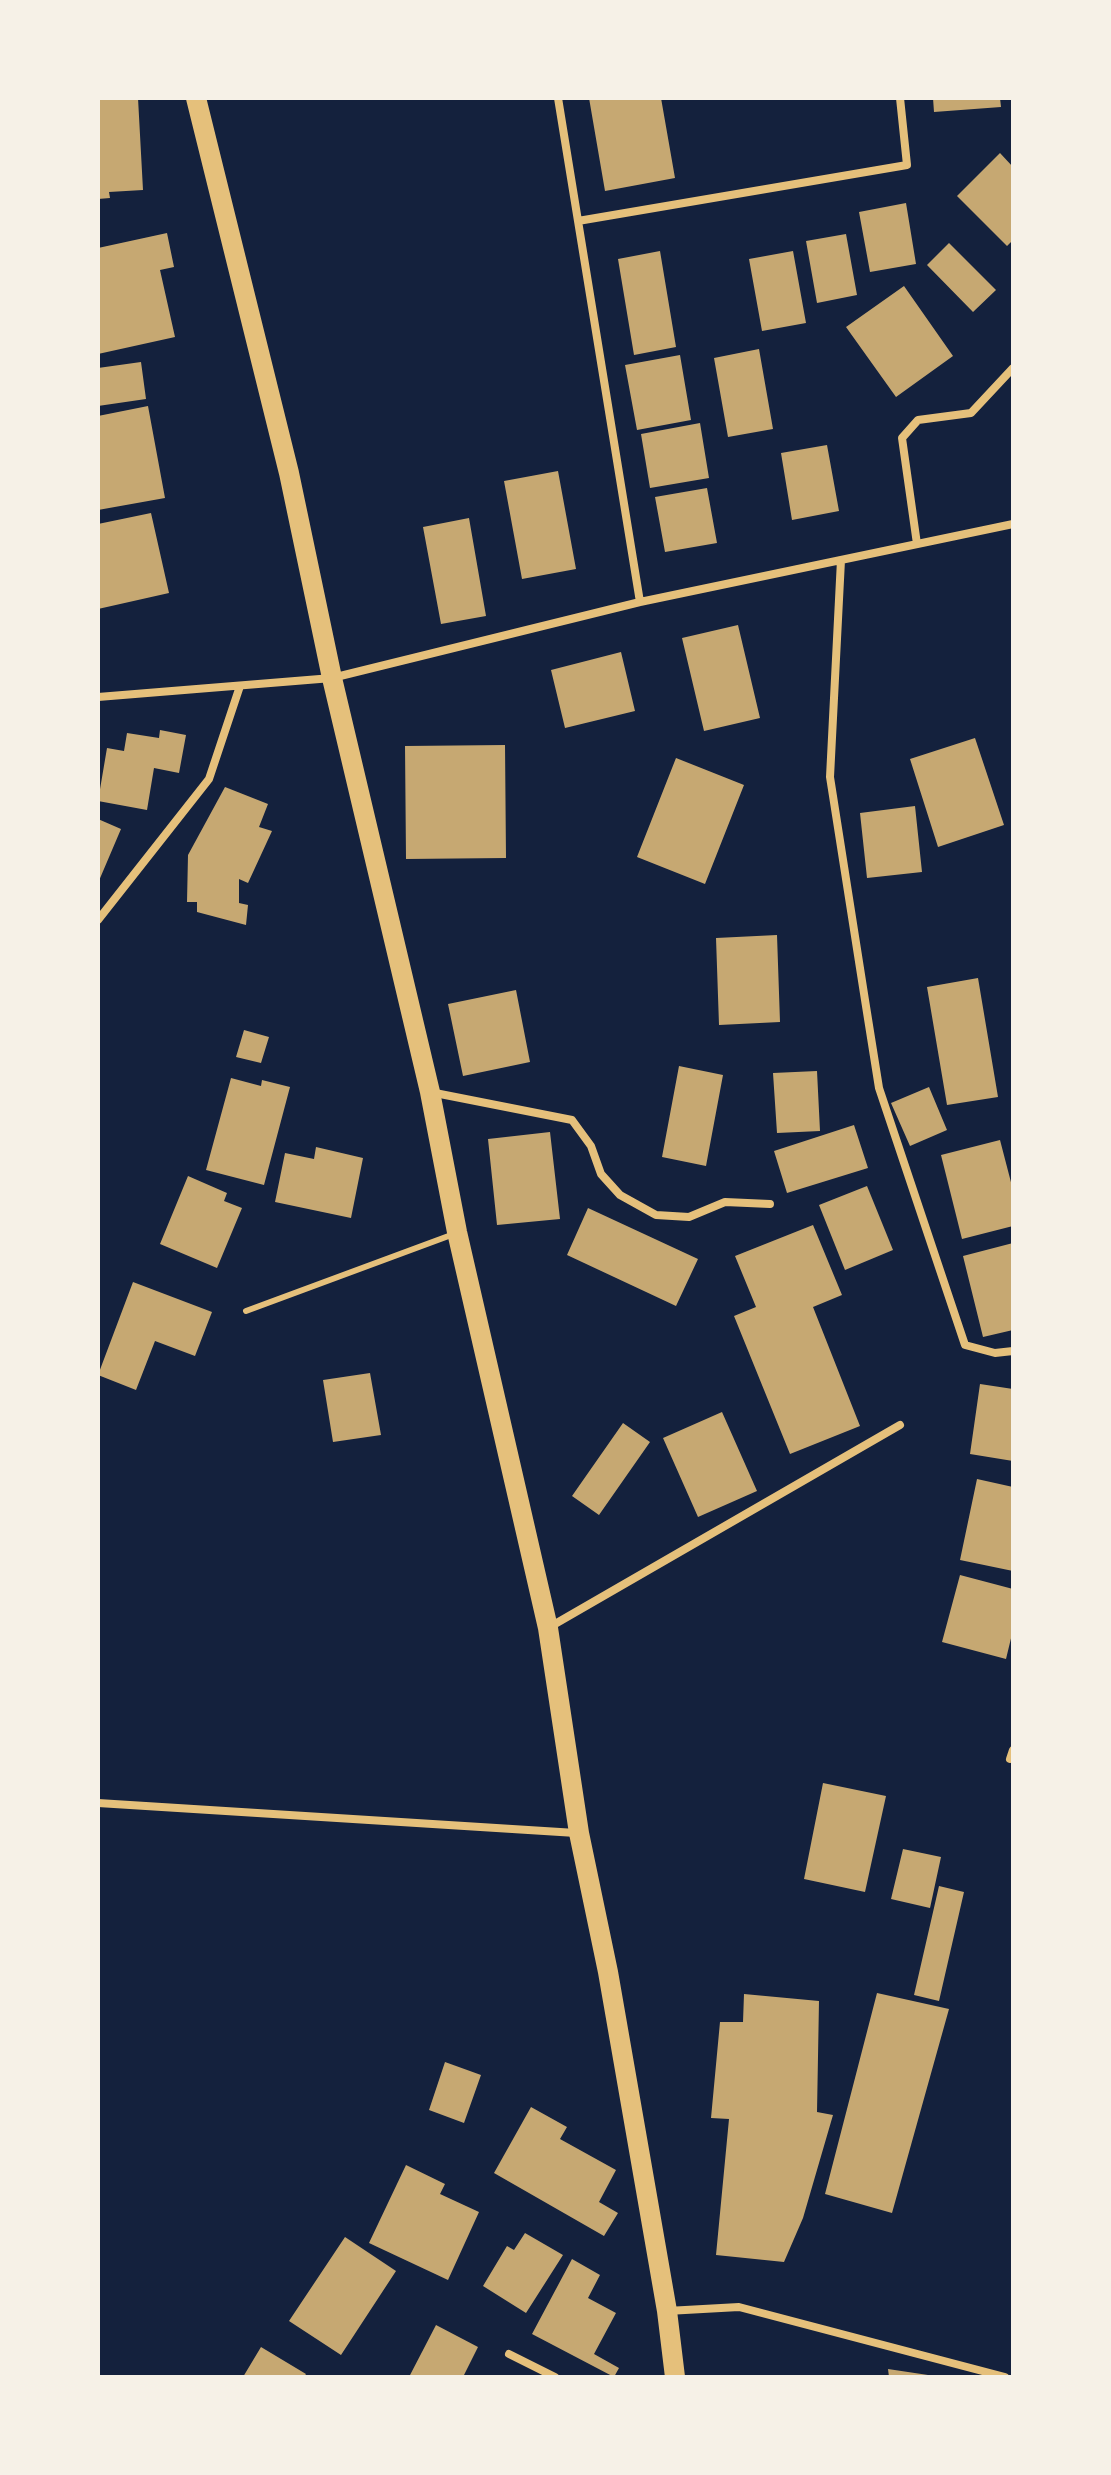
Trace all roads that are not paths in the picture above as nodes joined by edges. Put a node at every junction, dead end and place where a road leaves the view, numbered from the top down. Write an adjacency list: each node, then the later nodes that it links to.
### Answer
1 (196, 98): 10 (main road)
2 (558, 98): 4 (street)
3 (900, 98): 4 (street)
4 (578, 221): 9 (street)
5 (1013, 368): 7 (street)
6 (1013, 524): 7 (street)
7 (917, 544): 8 (street)
8 (841, 560): 9 (street); 18 (street)
9 (640, 602): 10 (street)
10 (332, 678): 11 (street); 14 (main road)
11 (240, 686): 12 (street); 13 (street)
12 (98, 697)
13 (98, 920)
14 (430, 1092): 15 (street); 16 (main road)
15 (770, 1204)
16 (457, 1232): 17 (lane); 20 (main road)
17 (246, 1311)
18 (1013, 1351)
19 (900, 1425): 20 (street)
20 (548, 1628): 22 (main road)
21 (98, 1803): 22 (street)
22 (579, 1833): 23 (main road)
23 (667, 2311): 26 (main road); 27 (street)
24 (509, 2354): 25 (street)
25 (555, 2377)
26 (675, 2377)
27 (1005, 2377)

